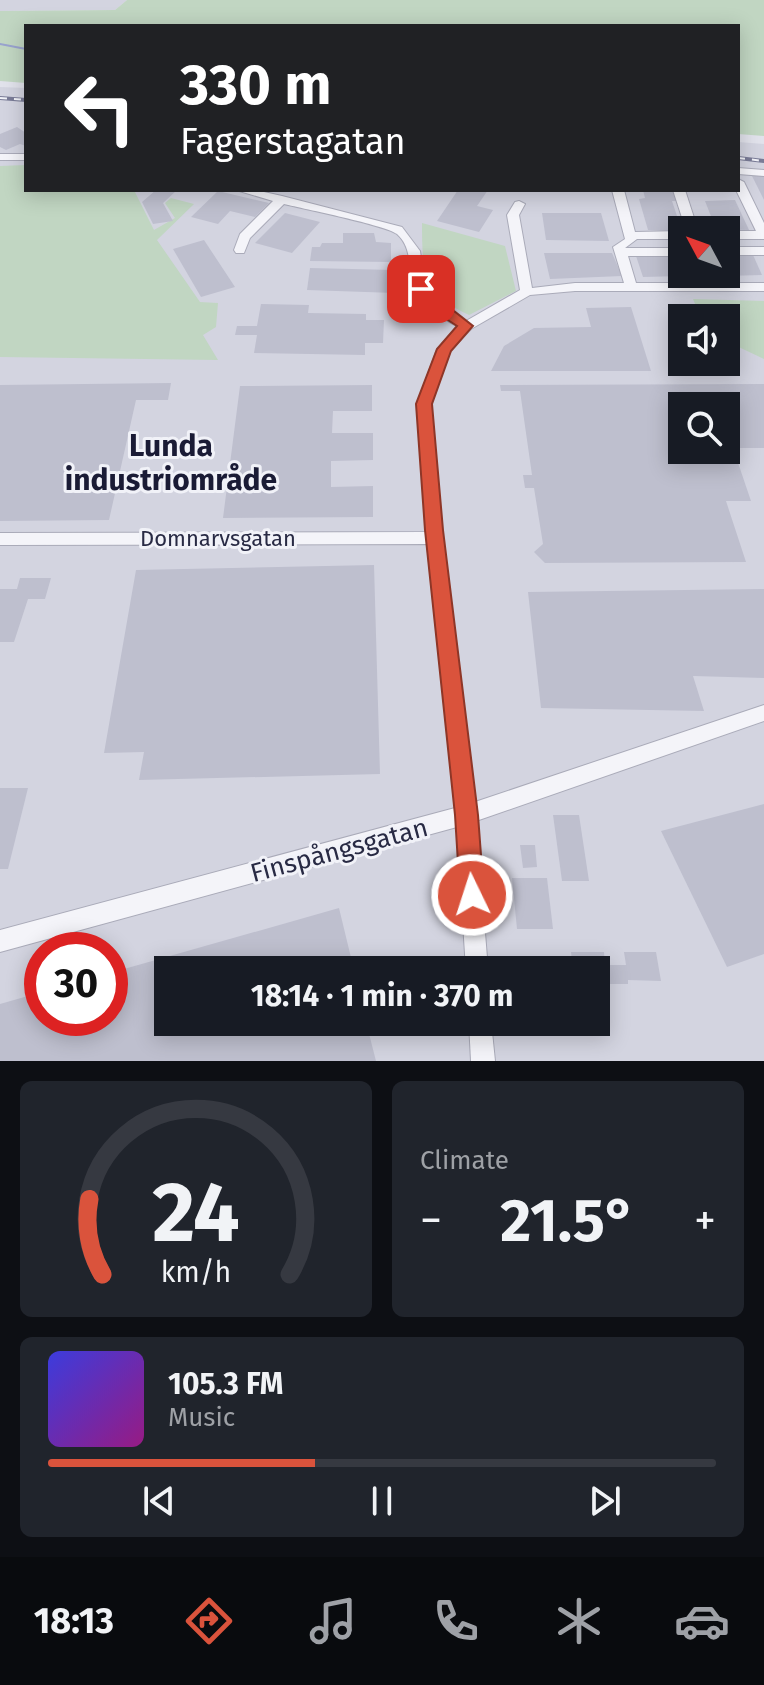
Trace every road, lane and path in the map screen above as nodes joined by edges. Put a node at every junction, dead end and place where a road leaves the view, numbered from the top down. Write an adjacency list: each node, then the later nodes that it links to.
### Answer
1 (0, 157): 2 (street)
2 (24, 157)
3 (740, 171): 4 (street)
4 (764, 173)
5 (740, 186): 13 (street)
6 (251, 192): 9 (street)
7 (619, 192): 14 (street)
8 (680, 192): 11 (street)
9 (282, 199): 15 (street); 23 (street)
10 (519, 204): 22 (street)
11 (687, 216)
12 (668, 235): 14 (street)
13 (740, 235)
14 (630, 236): 18 (street)
15 (240, 250)
16 (740, 251): 17 (street)
17 (764, 251)
18 (620, 252): 19 (street); 20 (street)
19 (668, 252)
20 (631, 287): 21 (street); 22 (street)
21 (764, 287)
22 (527, 292): 23 (street)
23 (466, 326): 24 (street)
24 (435, 538): 25 (street, Domnarvsgatan); 27 (street)
25 (0, 539)
26 (764, 713): 27 (street, Finspångsgatan)
27 (466, 815): 28 (street, Finspångsgatan); 29 (street)
28 (0, 941)
29 (476, 956)
30 (481, 1036): 31 (street)
31 (483, 1061)

